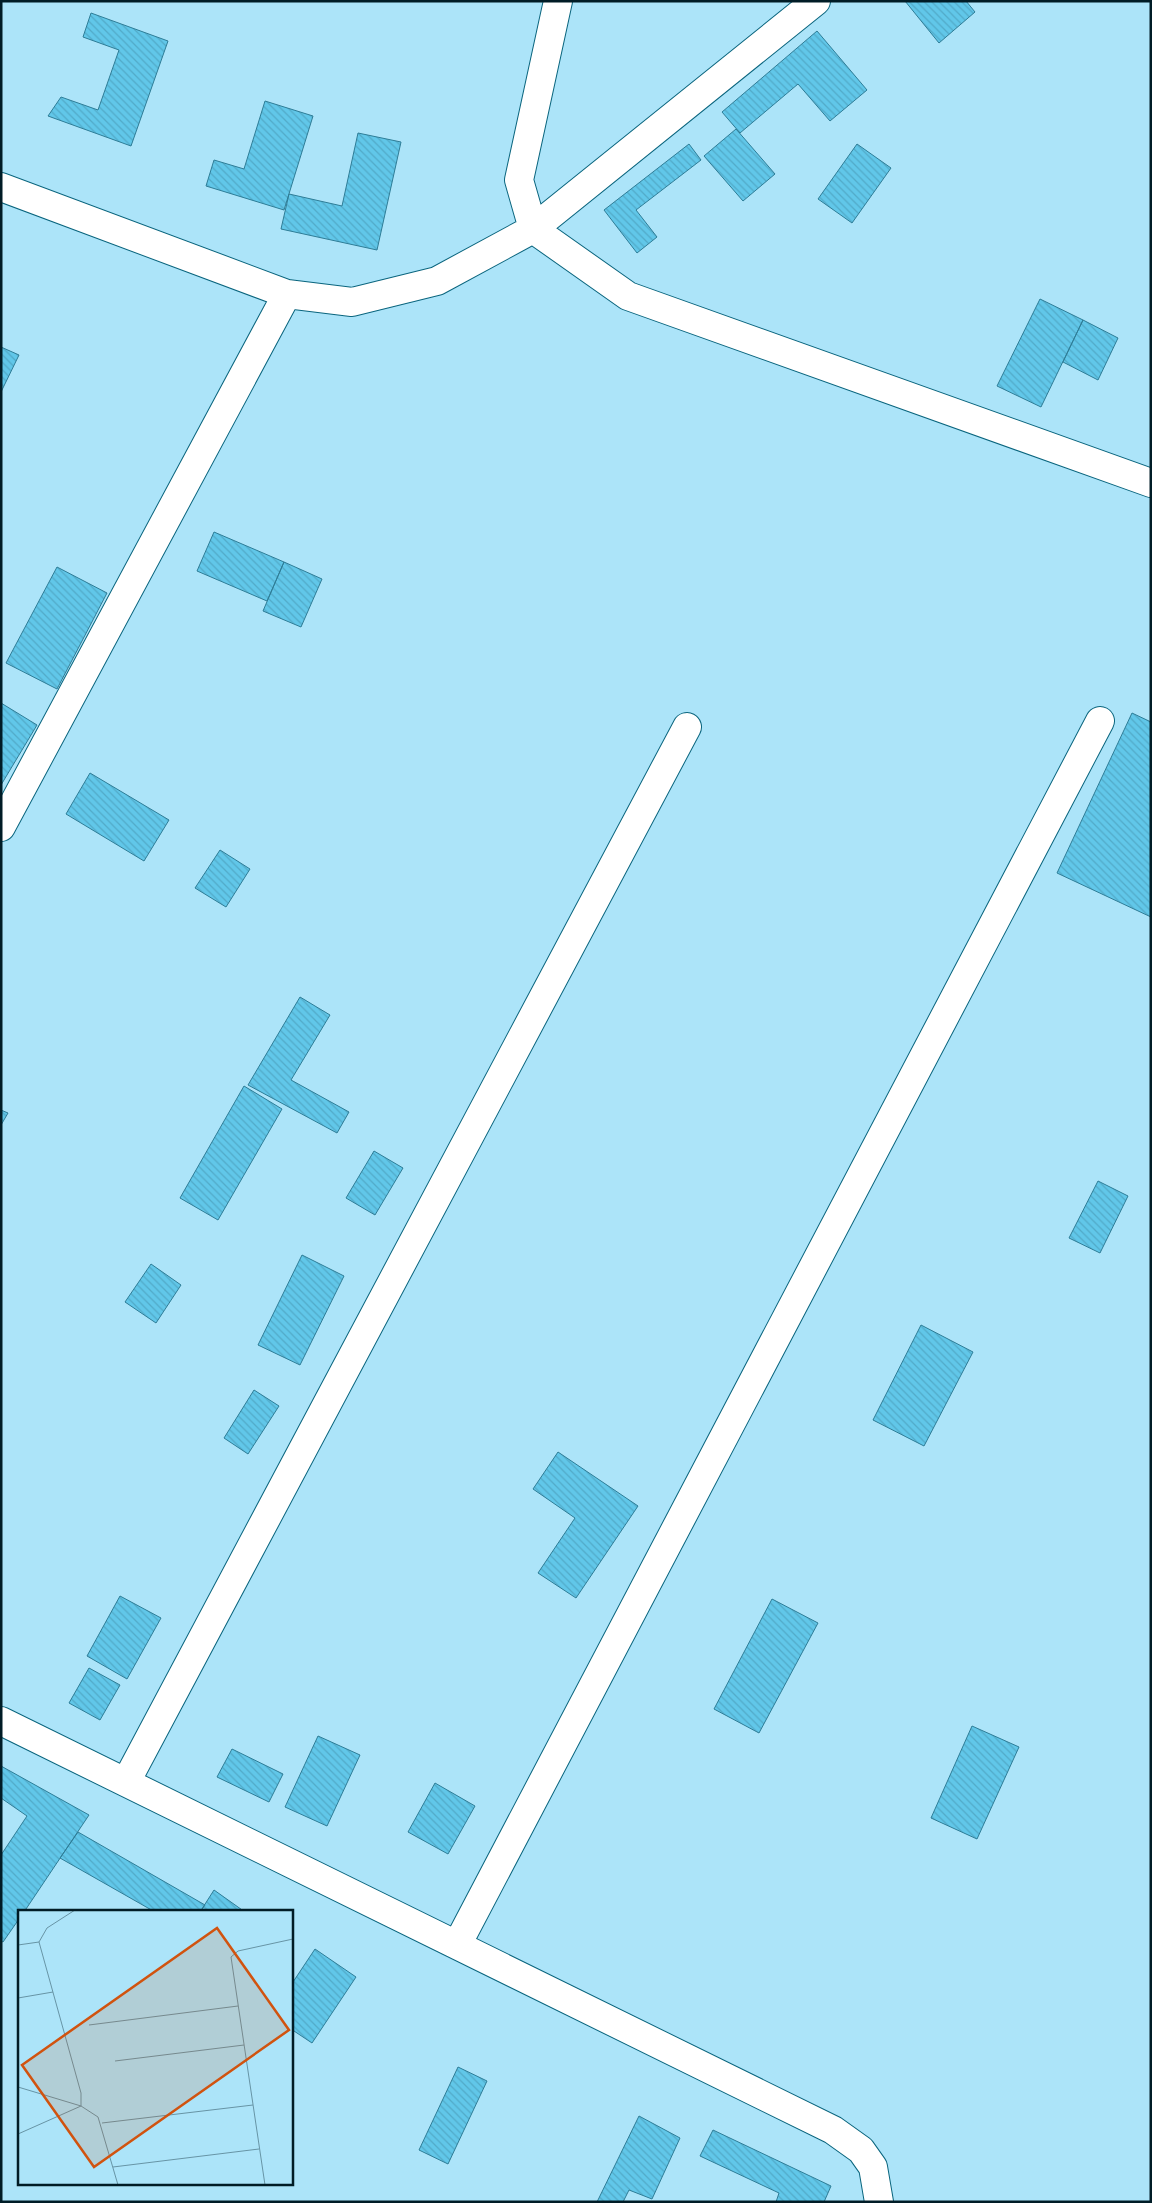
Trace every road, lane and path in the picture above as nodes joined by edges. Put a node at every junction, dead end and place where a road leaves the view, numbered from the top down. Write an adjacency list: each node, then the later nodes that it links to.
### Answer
1 (558, 1): 4 (street)
2 (816, 1): 4 (street)
3 (1, 187): 5 (street)
4 (533, 228): 5 (street); 6 (street)
5 (287, 294): 9 (street)
6 (1151, 483)
7 (1100, 721): 12 (street)
8 (687, 727): 11 (street)
9 (1, 827)
10 (1, 1721): 11 (street)
11 (126, 1782): 12 (street)
12 (457, 1945): 13 (street)
13 (879, 2202)

